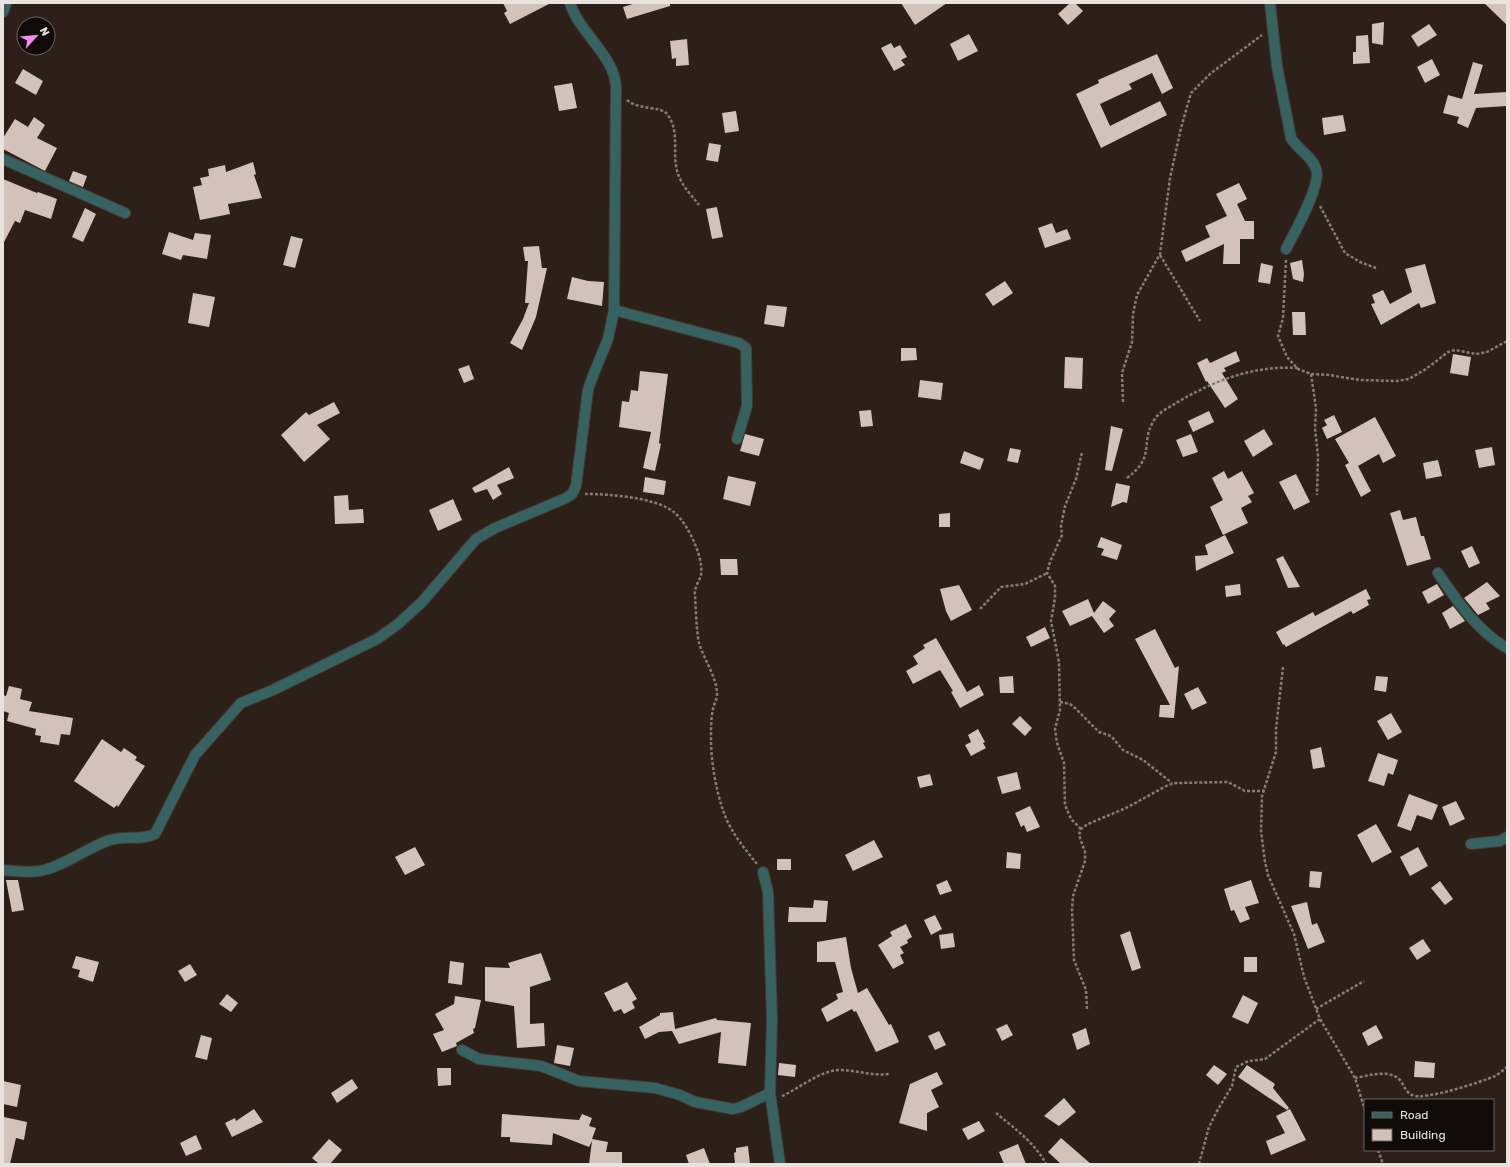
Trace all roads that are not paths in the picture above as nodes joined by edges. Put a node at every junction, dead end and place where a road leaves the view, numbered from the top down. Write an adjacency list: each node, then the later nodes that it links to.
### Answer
1 (6, 3): 4 (street)
2 (570, 3): 8 (street)
3 (1270, 3): 7 (street)
4 (3, 12)
5 (3, 159): 6 (street)
6 (125, 213)
7 (1286, 249)
8 (614, 310): 9 (street); 14 (street)
9 (738, 439)
10 (1438, 573): 11 (street)
11 (1507, 648)
12 (1507, 837): 13 (street)
13 (1471, 844)
14 (3, 870)
15 (763, 872): 17 (street)
16 (462, 1050): 17 (street)
17 (771, 1098): 18 (street)
18 (780, 1164)

